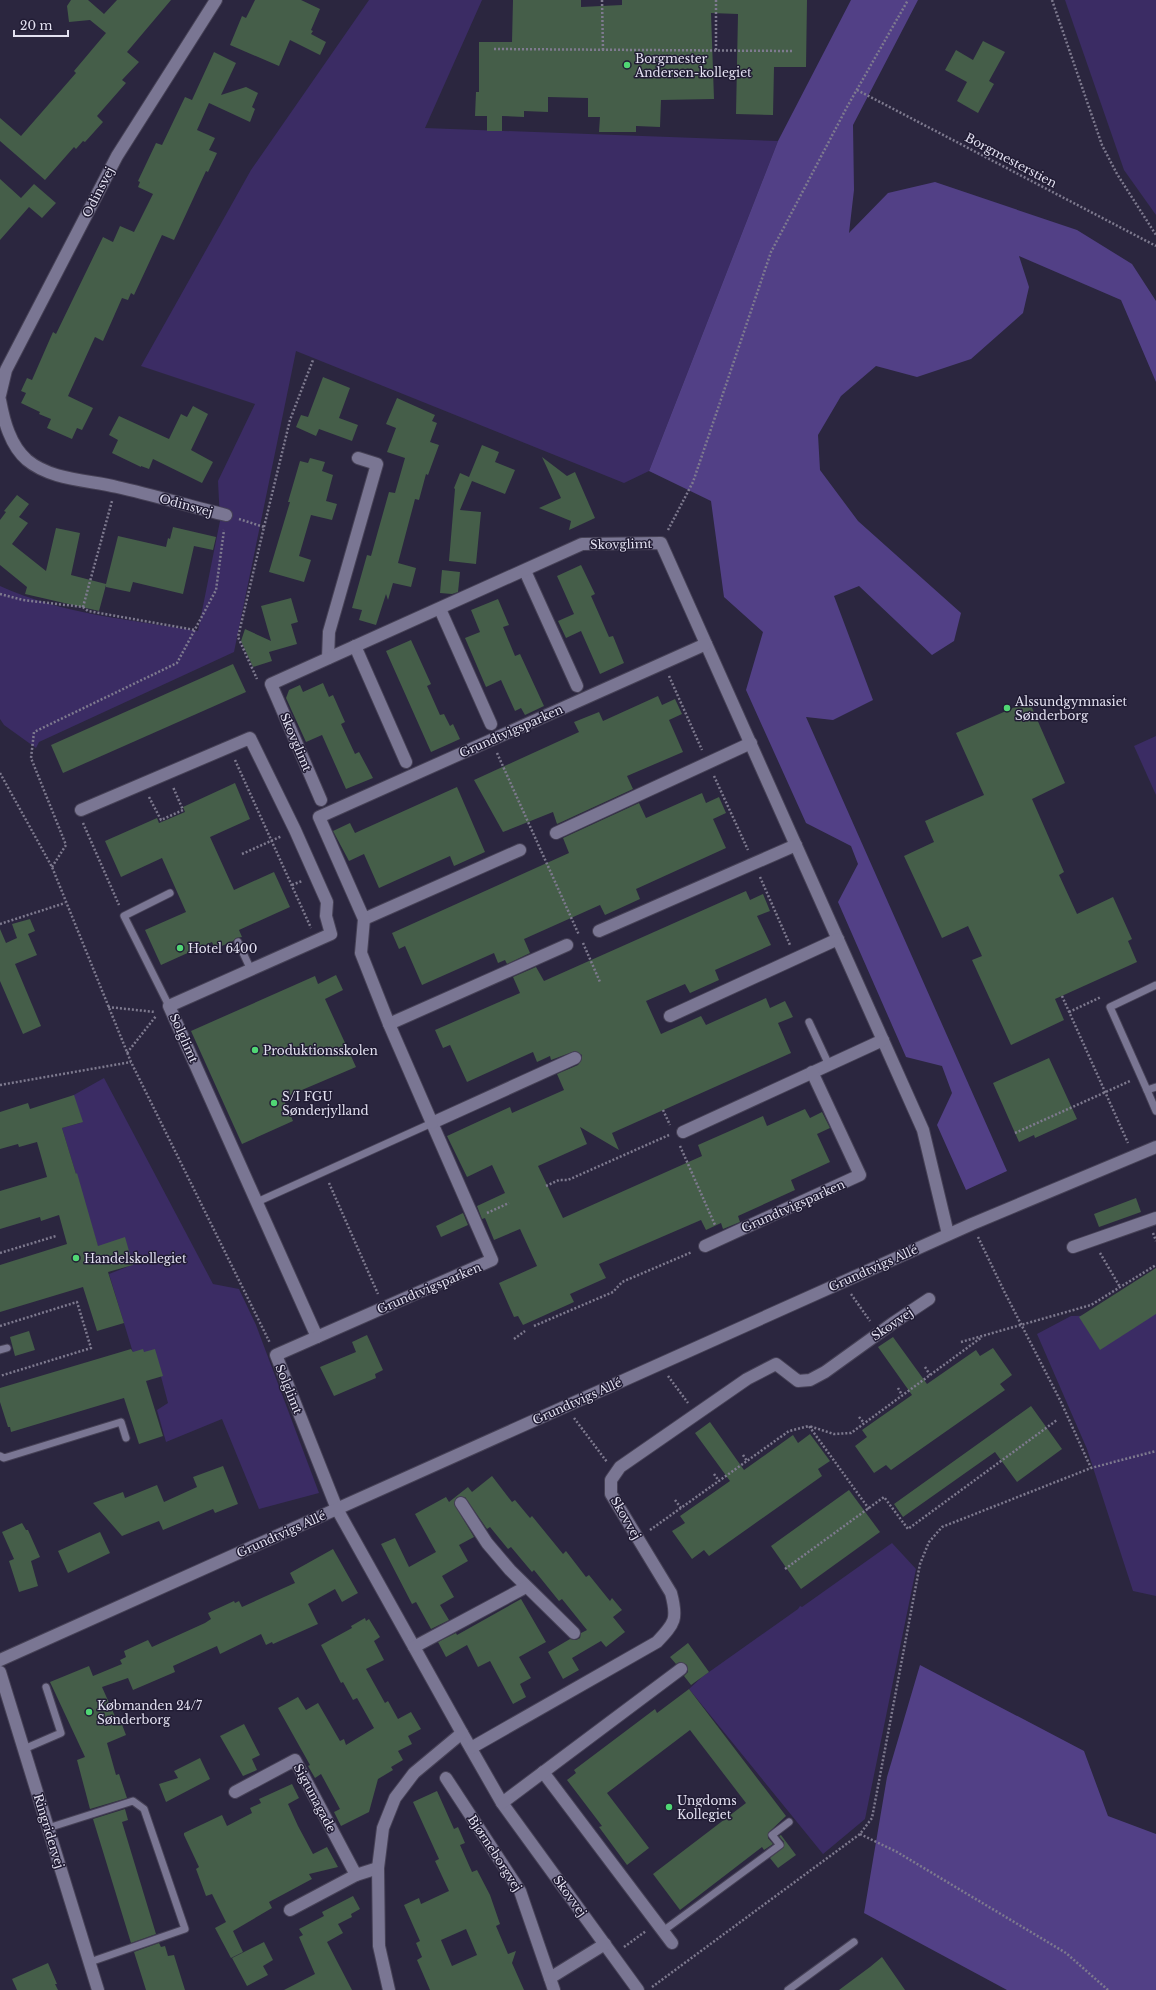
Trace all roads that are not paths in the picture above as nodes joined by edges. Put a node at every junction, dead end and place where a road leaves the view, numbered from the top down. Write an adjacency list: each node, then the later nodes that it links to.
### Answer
1 (216, 0): 2 (street, Odinsvej)
2 (0, 395)
3 (0, 400): 5 (street, Odinsvej)
4 (358, 458): 10 (street)
5 (226, 515)
6 (525, 571): 7 (street, Skovglimt); 8 (street, Skovglimt); 11 (street)
7 (440, 609): 9 (street, Skovglimt); 12 (street)
8 (706, 644): 13 (street); 21 (street, Grundtvigsparken)
9 (355, 646): 10 (street, Skovglimt); 14 (street)
10 (328, 658): 15 (street, Skovglimt)
11 (576, 686)
12 (491, 724)
13 (751, 743): 17 (street); 18 (street)
14 (406, 762)
15 (321, 800)
16 (85, 815): 26 (street, Solglimt)
17 (556, 833)
18 (796, 845): 22 (street); 23 (street)
19 (520, 850): 21 (street)
20 (170, 893): 28 (lane)
21 (364, 919): 31 (street, Grundtvigsparken)
22 (599, 931)
23 (838, 939): 29 (street); 32 (street)
24 (238, 942): 26 (lane)
25 (567, 946): 31 (street)
26 (251, 970): 28 (street, Solglimt)
27 (1156, 986): 37 (lane)
28 (170, 1006): 42 (street, Solglimt)
29 (670, 1016)
30 (809, 1022): 34 (lane)
31 (389, 1024): 39 (street, Grundtvigsparken)
32 (883, 1040): 34 (street); 44 (street)
33 (575, 1058): 39 (street)
34 (829, 1065): 35 (street)
35 (812, 1072): 40 (street); 45 (street, Grundtvigsparken)
36 (1156, 1087): 37 (lane)
37 (1147, 1090): 38 (lane)
38 (1156, 1111)
39 (432, 1123): 42 (lane); 48 (street, Grundtvigsparken)
40 (679, 1132)
41 (1156, 1147): 44 (street, Grundtvigs Allé)
42 (257, 1202): 48 (street, Solglimt)
43 (1156, 1218): 46 (street)
44 (948, 1234): 52 (street, Grundtvigs Allé)
45 (705, 1246)
46 (1073, 1247)
47 (929, 1299): 61 (street, Skovvej)
48 (317, 1337): 52 (street, Solglimt)
49 (126, 1438): 50 (lane)
50 (0, 1456)
51 (461, 1503): 53 (street)
52 (337, 1509): 55 (street, Skovvej); 56 (street, Grundtvigs Allé)
53 (526, 1587): 54 (street); 55 (street)
54 (574, 1633)
55 (414, 1647): 60 (street, Skovvej)
56 (0, 1660)
57 (681, 1669): 63 (street)
58 (0, 1672): 62 (street, Ringridervej)
59 (46, 1687): 62 (lane)
60 (462, 1733): 61 (street, Skovvej); 69 (street)
61 (471, 1748): 66 (street, Skovvej)
62 (24, 1749): 68 (street, Ringridervej)
63 (543, 1772): 66 (street); 72 (street)
64 (446, 1778): 77 (street, Bjørneborgvej)
65 (235, 1792): 70 (street, Sigtunagade)
66 (502, 1803): 75 (street, Skovvej)
67 (789, 1822): 72 (lane)
68 (48, 1828): 76 (street, Ringridervej); 76 (lane)
69 (378, 1868): 70 (street); 79 (street)
70 (356, 1875): 71 (street)
71 (290, 1910)
72 (660, 1927): 74 (street)
73 (854, 1942): 82 (lane)
74 (672, 1943)
75 (605, 1944): 77 (street); 81 (street, Skovvej)
76 (90, 1962): 78 (street, Ringridervej)
77 (550, 1978): 80 (street, Bjørneborgvej)
78 (98, 1990)
79 (389, 1990)
80 (554, 1990)
81 (638, 1990)
82 (788, 1990)

